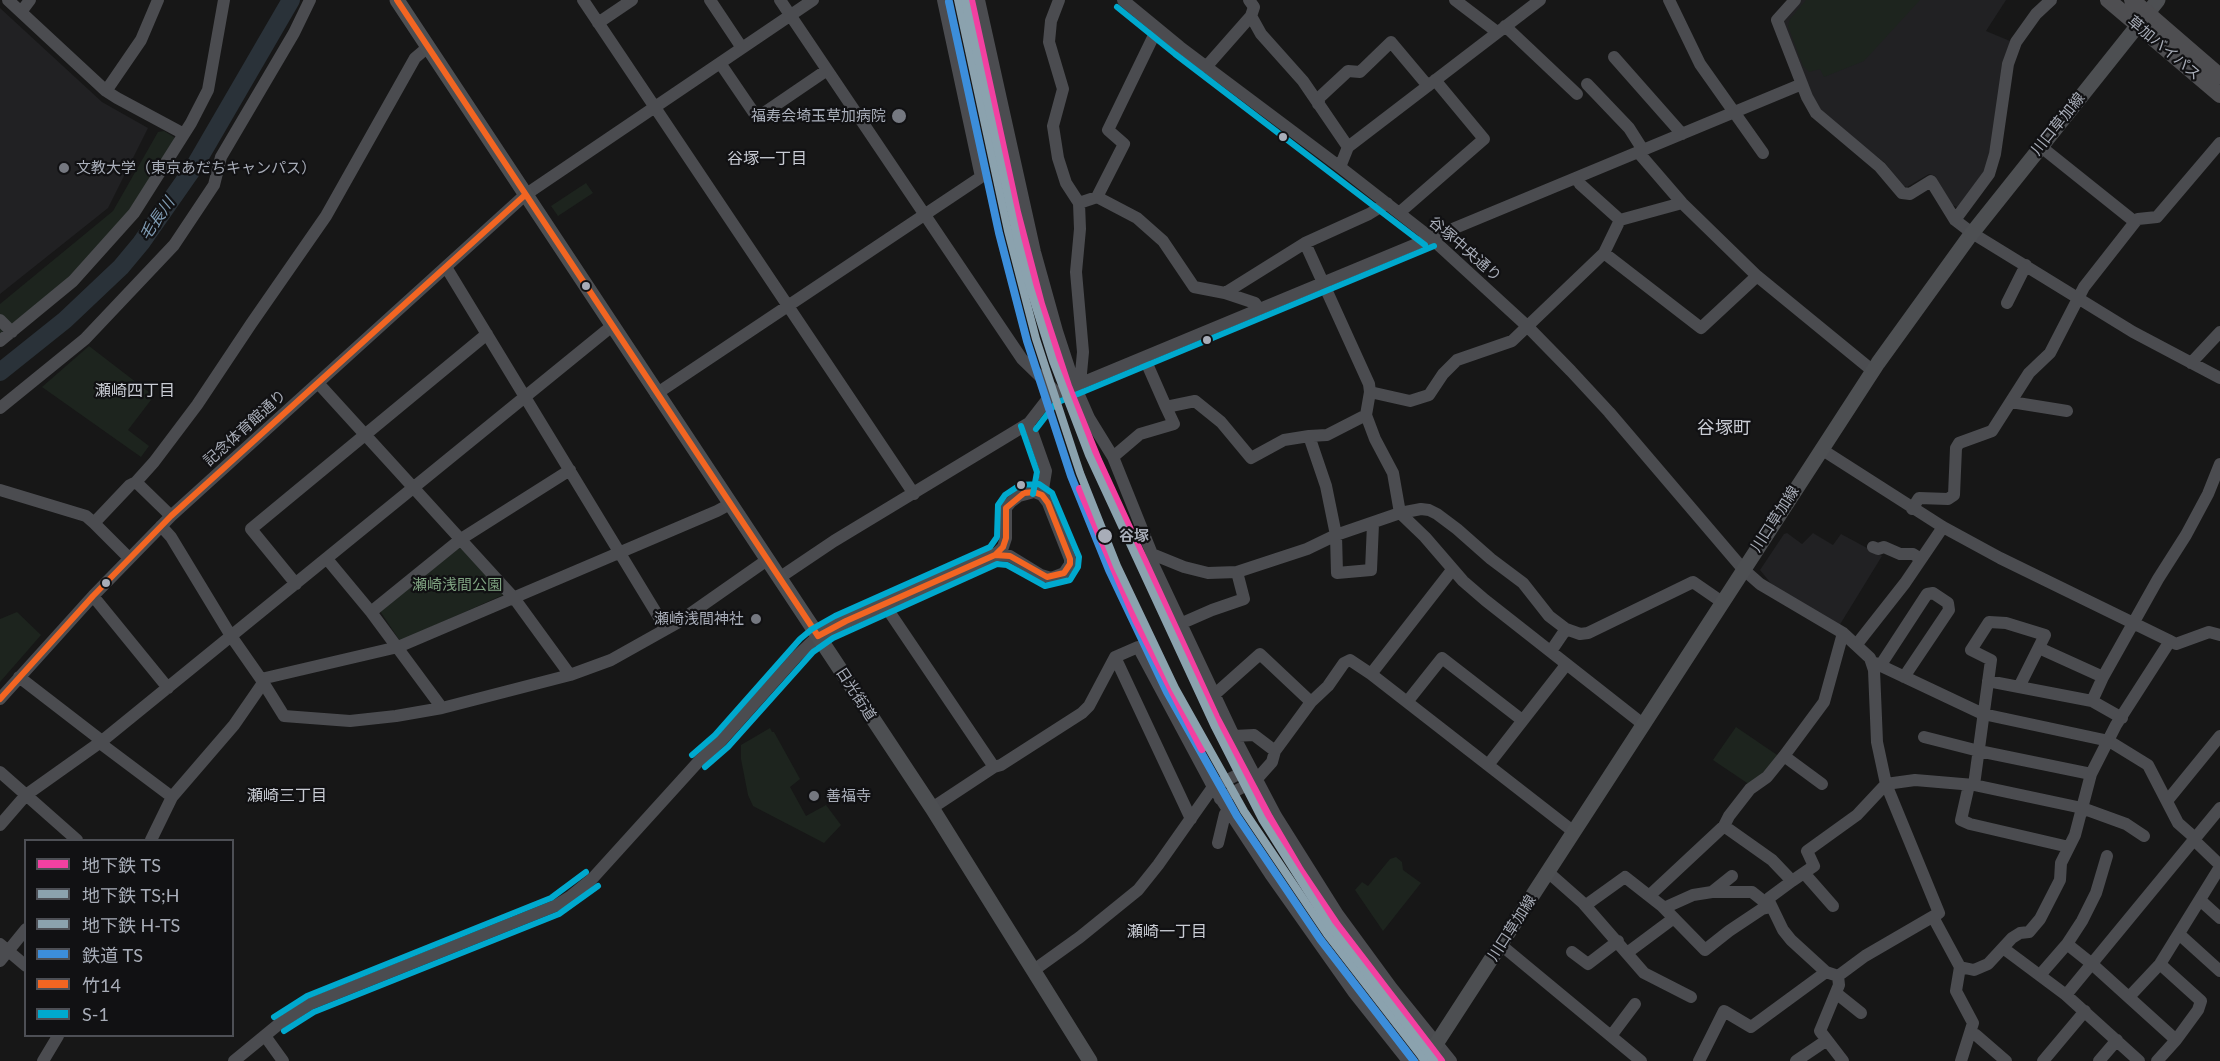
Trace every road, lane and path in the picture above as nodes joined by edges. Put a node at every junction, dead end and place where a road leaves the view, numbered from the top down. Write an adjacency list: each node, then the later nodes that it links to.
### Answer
1 (8, 0): 24 (street)
2 (30, 0): 24 (street)
3 (158, 0): 41 (street)
4 (224, 0): 47 (street)
5 (310, 0): 98 (street)
6 (398, 0): 31 (main road, 日光街道)
7 (583, 0): 28 (street)
8 (632, 0): 28 (street)
9 (710, 0): 32 (street)
10 (780, 0): 26 (street)
11 (813, 0): 26 (street, 記念体育館通り)
12 (943, 0): 62 (street)
13 (979, 0): 91 (street)
14 (1059, 0): 58 (street)
15 (1123, 0): 29 (street, 谷塚中央通り)
16 (1249, 0): 27 (street)
17 (1455, 0): 30 (street)
18 (1540, 0): 30 (street)
19 (1669, 0): 46 (street)
20 (1795, 0): 40 (street)
21 (2051, 0): 64 (street)
22 (2108, 0): 25 (highway, 草加バイパス)
23 (2132, 0): 25 (highway, 草加バイパス)
24 (21, 12): 41 (street)
25 (2148, 13): 37 (highway, 草加バイパス); 43 (highway, 草加バイパス); 50 (main road, 川口草加線)
26 (790, 15): 32 (street, 記念体育館通り); 36 (street)
27 (1251, 16): 35 (street); 44 (street)
28 (598, 23): 45 (street)
29 (1157, 29): 35 (street, 谷塚中央通り); 57 (street)
30 (1501, 29): 38 (street); 42 (street)
31 (428, 47): 56 (main road, 日光街道); 108 (street)
32 (742, 48): 34 (street, 記念体育館通り)
33 (1614, 57): 48 (street)
34 (720, 63): 36 (street); 45 (street, 記念体育館通り)
35 (1206, 67): 54 (street, 谷塚中央通り)
36 (827, 70): 62 (street)
37 (2220, 76)
38 (1431, 83): 44 (street); 51 (street); 61 (street)
39 (1587, 84): 52 (street)
40 (1802, 84): 46 (street); 64 (street)
41 (106, 91): 47 (street)
42 (1577, 93)
43 (2220, 95)
44 (1318, 104): 51 (street)
45 (654, 106): 56 (street, 記念体育館通り); 77 (street)
46 (1733, 112): 48 (street); 53 (street)
47 (184, 134): 82 (street)
48 (1682, 134): 52 (street)
49 (2220, 143): 65 (street)
50 (2040, 146): 65 (street); 66 (main road, 川口草加線)
51 (1348, 147): 54 (street)
52 (1641, 151): 55 (street); 60 (street)
53 (1763, 153)
54 (1341, 166): 59 (street, 谷塚中央通り)
55 (1577, 178): 63 (street); 67 (street)
56 (525, 195): 71 (street, 記念体育館通り); 80 (main road, 日光街道)
57 (1097, 197): 58 (street); 74 (street)
58 (1079, 203): 91 (street)
59 (1387, 203): 61 (street, 谷塚中央通り); 68 (street)
60 (1682, 203): 63 (street); 72 (street)
61 (1399, 213): 67 (street, 谷塚中央通り)
62 (924, 215): 77 (street); 93 (street)
63 (1620, 220): 69 (street)
64 (1955, 220): 66 (street)
65 (2135, 222): 75 (street)
66 (1972, 233): 70 (street); 88 (main road, 川口草加線)
67 (1431, 238): 73 (street); 81 (street, 谷塚中央通り)
68 (1305, 243): 73 (street); 74 (street)
69 (1604, 253): 72 (street); 81 (street)
70 (2026, 265): 75 (street); 76 (street)
71 (446, 267): 84 (street); 90 (street, 記念体育館通り)
72 (1757, 276): 88 (street)
73 (1323, 283): 78 (street); 92 (street)
74 (1225, 293): 78 (street)
75 (2078, 299): 87 (street); 96 (street)
76 (2007, 303)
77 (788, 306): 94 (street); 111 (street)
78 (1258, 309): 86 (street)
79 (0, 320): 82 (street)
80 (612, 326): 94 (main road, 日光街道); 95 (street)
81 (1527, 326): 92 (street); 131 (street, 谷塚中央通り)
82 (12, 332): 85 (street)
83 (2220, 332): 87 (street)
84 (487, 334): 95 (street); 102 (street)
85 (0, 341)
86 (1144, 357): 91 (street); 97 (street)
87 (2191, 363): 89 (street)
88 (1873, 371): 104 (main road, 川口草加線)
89 (2220, 378)
90 (318, 383): 102 (street); 116 (street, 記念体育館通り)
91 (1077, 385): 93 (street); 105 (street)
92 (1370, 392): 100 (street)
93 (1057, 393): 101 (street)
94 (656, 394): 113 (main road, 日光街道)
95 (525, 398): 107 (street); 109 (street)
96 (2011, 402): 99 (street); 114 (street)
97 (1166, 407): 103 (street); 105 (street)
98 (0, 408)
99 (2067, 411)
100 (1366, 415): 103 (street); 115 (street)
101 (1029, 423): 111 (street); 112 (street)
102 (365, 434): 109 (street); 135 (street)
103 (1309, 435): 121 (street)
104 (1821, 449): 114 (street); 131 (main road, 川口草加線)
105 (1113, 457): 125 (street)
106 (2220, 464): 142 (street)
107 (570, 470): 122 (street); 124 (street)
108 (136, 482): 116 (street); 117 (street)
109 (413, 488): 122 (street); 129 (street)
110 (0, 490): 117 (street)
111 (914, 494): 134 (street)
112 (1042, 495): 126 (street); 126 (street)
113 (730, 504): 124 (street); 130 (main road, 日光街道)
114 (1912, 509): 120 (street)
115 (1400, 513): 118 (street); 132 (street); 144 (street)
116 (171, 516): 119 (street, 記念体育館通り)
117 (93, 523): 127 (street)
118 (1373, 524): 121 (street); 121 (street)
119 (161, 526): 127 (street, 記念体育館通り); 147 (street)
120 (1943, 527): 128 (street); 142 (street)
121 (1336, 535): 133 (street)
122 (461, 539): 137 (street); 140 (street)
123 (1873, 547): 128 (street)
124 (620, 552): 137 (street); 143 (street)
125 (1152, 554): 133 (street); 141 (street)
126 (995, 555): 139 (main road)
127 (129, 558): 136 (street, 記念体育館通り)
128 (1921, 558): 150 (street)
129 (327, 559): 135 (street); 140 (street)
130 (767, 560): 134 (main road, 日光街道); 143 (street)
131 (1743, 569): 138 (main road, 川口草加線); 145 (street, 谷塚中央通り)
132 (1452, 570): 153 (street); 157 (street)
133 (1237, 572): 141 (street)
134 (779, 578): 148 (main road, 日光街道)
135 (296, 584): 147 (street)
136 (93, 596): 159 (street, 記念体育館通り); 165 (street)
137 (514, 598): 151 (street); 158 (street)
138 (1722, 602): 144 (street); 175 (main road, 川口草加線)
139 (884, 604): 148 (main road); 185 (street)
140 (372, 612): 151 (street)
141 (1180, 624): 166 (street)
142 (2133, 624): 149 (street); 161 (street)
143 (666, 628): 158 (street)
144 (1566, 628): 153 (street)
145 (1843, 633): 150 (street, 谷塚中央通り); 183 (street)
146 (2220, 635): 149 (street)
147 (231, 636): 162 (street); 165 (street)
148 (818, 636): 199 (main road, 日光街道); 253 (street)
149 (2170, 642): 173 (street)
150 (1857, 644): 156 (street, 谷塚中央通り)
151 (398, 647): 162 (street); 171 (street)
152 (2039, 648): 161 (street); 163 (street); 164 (street)
153 (1551, 651): 155 (street)
154 (1115, 657): 185 (street); 193 (street); 202 (street)
155 (1566, 664): 174 (street); 175 (street)
156 (1876, 664): 160 (street); 160 (street); 191 (street)
157 (1371, 674): 169 (street); 170 (street)
158 (570, 675): 171 (street)
159 (19, 677): 167 (street, 記念体育館通り); 180 (street)
160 (1904, 677): 172 (street)
161 (2103, 677): 168 (street)
162 (262, 681): 171 (street); 195 (street)
163 (1988, 681): 164 (street); 172 (street)
164 (2019, 687): 168 (street)
165 (168, 688): 180 (street)
166 (1214, 695): 169 (street); 176 (street)
167 (0, 699)
168 (2092, 701): 173 (street)
169 (1311, 702): 181 (street)
170 (1407, 702): 174 (street); 184 (street)
171 (442, 708)
172 (1983, 714): 179 (street); 182 (street)
173 (2122, 718): 179 (street)
174 (1522, 720): 184 (street)
175 (1644, 725): 205 (main road, 川口草加線)
176 (1234, 736): 181 (street); 186 (street)
177 (2220, 736): 197 (street)
178 (1924, 737): 182 (street)
179 (2109, 741): 188 (street); 197 (street)
180 (101, 742): 194 (street); 195 (street)
181 (1275, 751): 189 (street)
182 (1979, 751): 188 (street); 192 (street)
183 (1784, 756): 190 (street); 204 (street)
184 (1488, 765): 205 (street)
185 (994, 767): 199 (street)
186 (1247, 770): 189 (street); 193 (street)
187 (0, 772): 194 (street)
188 (2091, 774): 200 (street)
189 (1253, 782): 196 (street); 259 (street)
190 (1822, 784)
191 (1886, 784): 192 (street); 215 (street); 225 (street)
192 (1972, 785): 200 (street); 211 (street)
193 (1213, 787): 196 (street); 202 (street)
194 (26, 795): 203 (street); 207 (street)
195 (172, 797): 208 (street)
196 (1220, 799): 201 (street)
197 (2167, 801): 209 (street)
198 (2220, 807): 209 (street)
199 (932, 808): 241 (main road, 日光街道)
200 (2082, 808): 206 (street); 211 (street)
201 (1229, 811): 210 (street); 264 (street)
202 (1191, 819): 241 (street)
203 (0, 825)
204 (1724, 826): 217 (street); 219 (street)
205 (1574, 832): 214 (main road, 川口草加線)
206 (2144, 836)
207 (76, 839)
208 (151, 839)
209 (2194, 839): 213 (street); 237 (street)
210 (1218, 843)
211 (2069, 847): 233 (street)
212 (2107, 856): 232 (street)
213 (2220, 866): 220 (street)
214 (1548, 873): 221 (street); 231 (main road, 川口草加線)
215 (1804, 873): 217 (street); 222 (street)
216 (1731, 876): 218 (street)
217 (1792, 881): 223 (street)
218 (1712, 892): 223 (street); 224 (street)
219 (1649, 896): 221 (street); 224 (street)
220 (2200, 900): 227 (street); 229 (street)
221 (1586, 905): 230 (street)
222 (1833, 906)
223 (1771, 907): 226 (street); 243 (street)
224 (1664, 908): 226 (street)
225 (1933, 917): 240 (street); 243 (street)
226 (1674, 918): 236 (street)
227 (2220, 918)
228 (24, 931): 234 (street)
229 (2179, 934): 238 (street); 242 (street)
230 (1618, 941): 235 (street); 236 (street)
231 (1502, 945): 254 (street); 259 (main road, 川口草加線)
232 (2067, 945): 237 (street); 244 (street)
233 (2003, 948): 240 (street); 244 (street)
234 (3, 952): 239 (street)
235 (1572, 952)
236 (1628, 952): 247 (street)
237 (2092, 964): 246 (street); 248 (street)
238 (2160, 964): 248 (street); 258 (street)
239 (24, 965)
240 (1960, 967): 252 (street)
241 (1034, 970): 263 (main road, 日光街道)
242 (2220, 971)
243 (1832, 974): 245 (street); 268 (street)
244 (2040, 975): 246 (street)
245 (1836, 993): 251 (street); 256 (street)
246 (2066, 995): 250 (street)
247 (1691, 997)
248 (2129, 997): 258 (street)
249 (1635, 1004): 254 (street)
250 (2085, 1011): 257 (street); 273 (street)
251 (1861, 1013)
252 (1970, 1034): 271 (street); 272 (street)
253 (265, 1035): 261 (street); 262 (street)
254 (1611, 1036): 267 (street)
255 (57, 1037): 260 (street)
256 (1827, 1040): 269 (street); 270 (street)
257 (2117, 1040): 274 (street); 275 (street)
258 (2176, 1040): 276 (street)
259 (1437, 1043): 265 (main road, 川口草加線); 266 (street)
260 (43, 1061)
261 (234, 1061)
262 (283, 1061)
263 (1090, 1061)
264 (1408, 1061)
265 (1425, 1061)
266 (1451, 1061)
267 (1641, 1061)
268 (1699, 1061)
269 (1796, 1061)
270 (1843, 1061)
271 (1961, 1061)
272 (2006, 1061)
273 (2043, 1061)
274 (2099, 1061)
275 (2139, 1061)
276 (2157, 1061)

